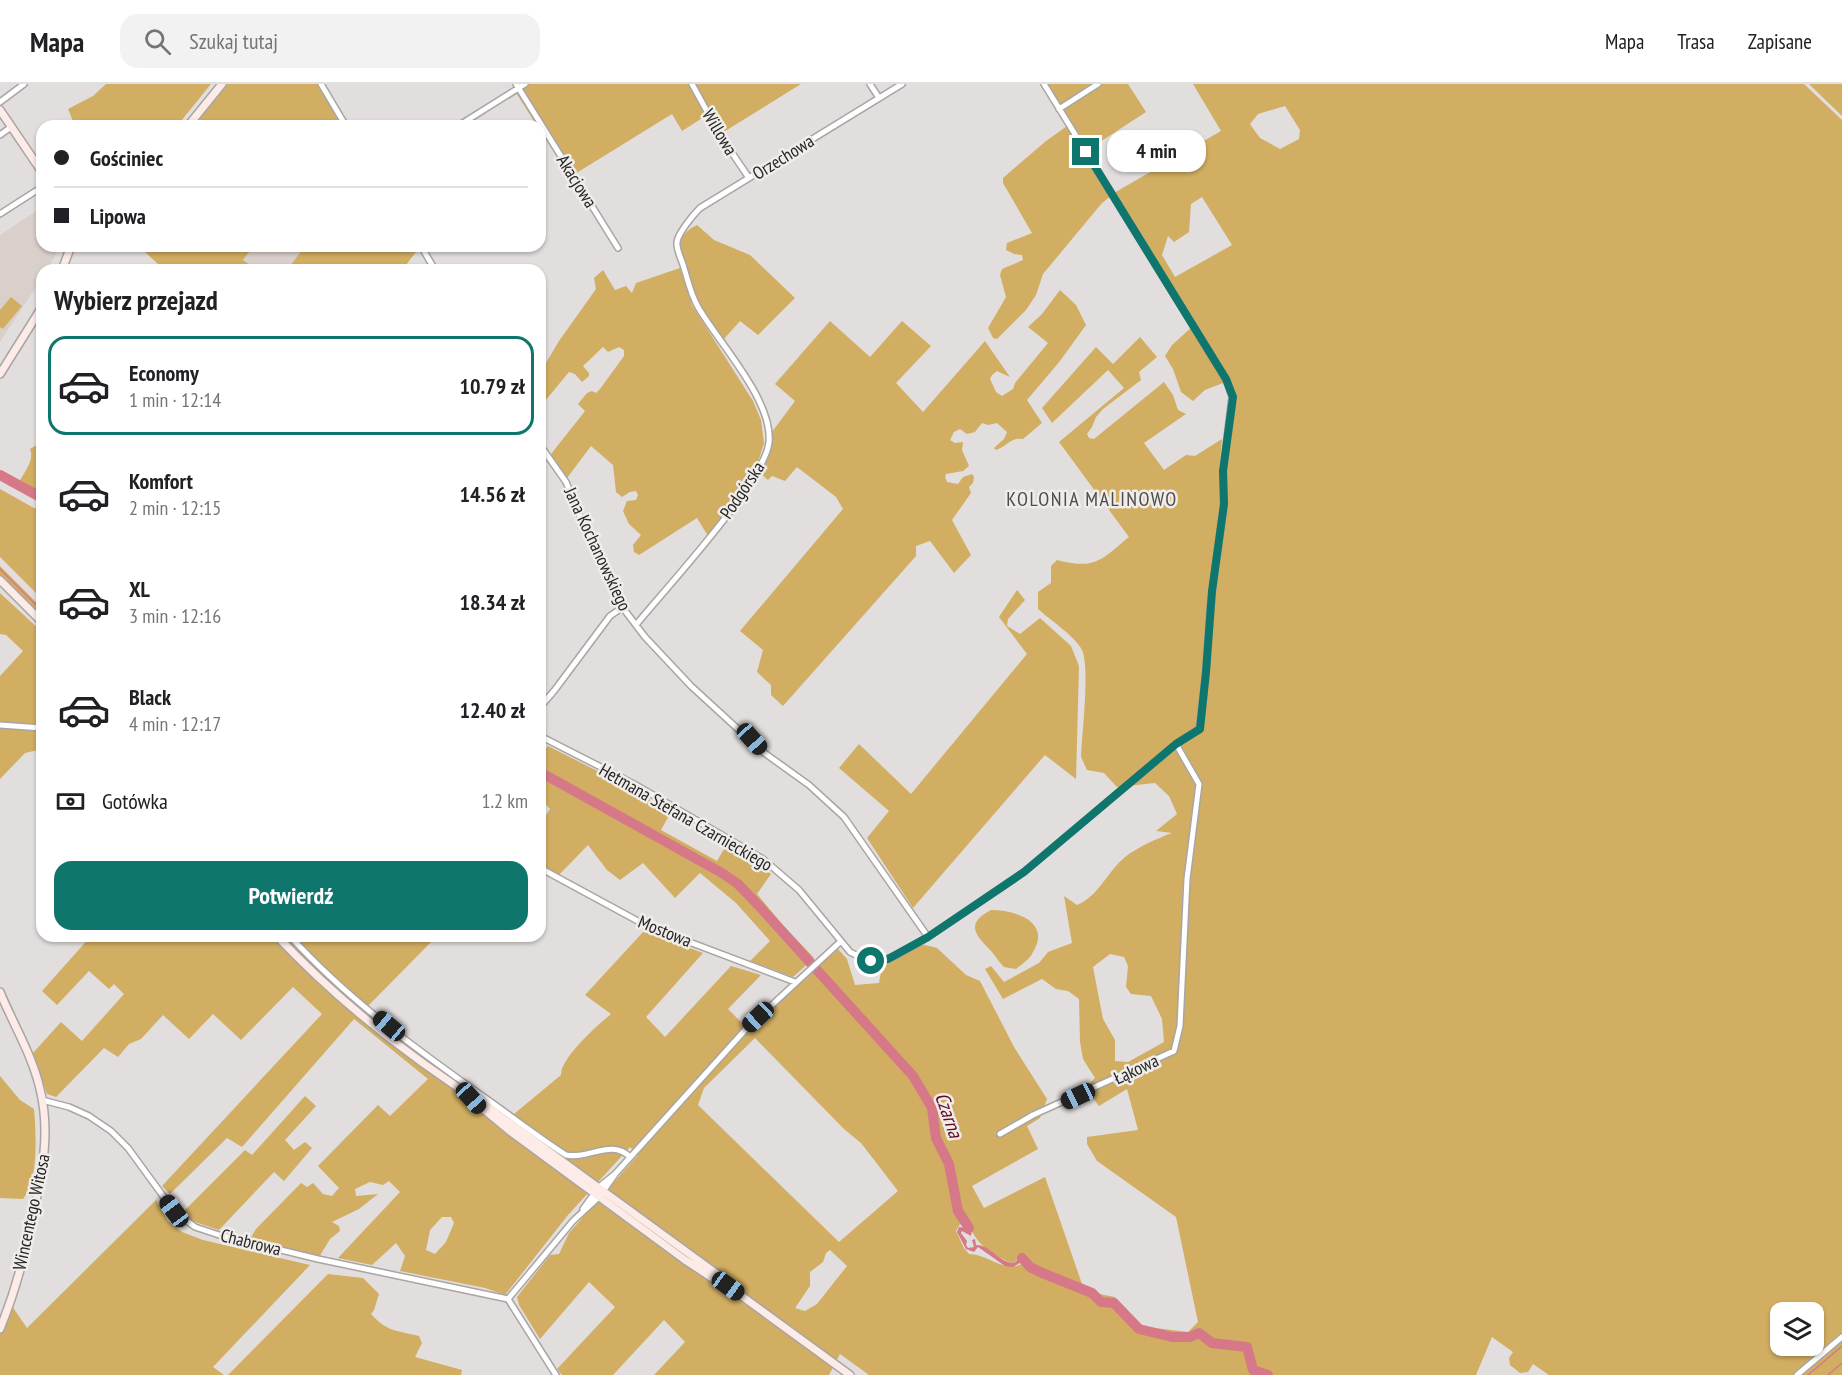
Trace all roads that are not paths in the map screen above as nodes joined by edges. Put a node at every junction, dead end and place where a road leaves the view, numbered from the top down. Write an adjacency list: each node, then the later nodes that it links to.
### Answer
1 (24, 84): 12 (street)
2 (222, 84): 15 (main road)
3 (321, 84): 16 (street)
4 (525, 84): 10 (street)
5 (692, 84): 23 (street, Willowa)
6 (870, 84): 11 (street)
7 (902, 84): 11 (street, Orzechowa)
8 (1044, 84): 13 (street)
9 (1098, 84): 13 (street)
10 (518, 86): 17 (street); 18 (street, Akacjowa)
11 (879, 98): 23 (street, Orzechowa)
12 (0, 102)
13 (1059, 109): 39 (street, Hetmana Stefana Czarnieckiego)
14 (0, 110): 19 (main road)
15 (193, 120)
16 (342, 120)
17 (467, 120)
18 (539, 120)
19 (11, 127): 21 (street); 22 (main road)
20 (546, 131): 27 (street, Akacjowa)
21 (0, 135)
22 (36, 163)
23 (749, 178): 26 (street, Orzechowa)
24 (36, 191): 25 (street)
25 (0, 214)
26 (677, 242): 34 (street, Podgórska)
27 (618, 248)
28 (36, 317): 29 (main road)
29 (0, 374)
30 (546, 454): 32 (street, Jana Kochanowskiego)
31 (0, 580): 33 (main road)
32 (623, 608): 34 (street, Jana Kochanowskiego); 35 (street)
33 (36, 616)
34 (636, 625): 41 (street, Jana Kochanowskiego)
35 (546, 700)
36 (0, 725): 37 (street)
37 (36, 728)
38 (546, 739): 44 (street, Hetmana Stefana Czarnieckiego)
39 (1176, 744): 41 (street, Hetmana Stefana Czarnieckiego); 48 (street, Łąkowa)
40 (546, 871): 45 (street, Mostowa)
41 (928, 937): 44 (street, Hetmana Stefana Czarnieckiego)
42 (283, 942): 50 (main road)
43 (296, 942): 49 (street)
44 (840, 942): 45 (street)
45 (795, 982): 49 (street)
46 (0, 992): 47 (main road, Wincentego Witosa)
47 (42, 1100): 51 (street, Chabrowa); 52 (main road, Wincentego Witosa)
48 (1000, 1134)
49 (630, 1157): 50 (street)
50 (599, 1192): 51 (street); 55 (main road)
51 (508, 1299): 54 (street)
52 (0, 1329)
53 (1842, 1337): 56 (street)
54 (556, 1375)
55 (850, 1375)
56 (1797, 1375)

